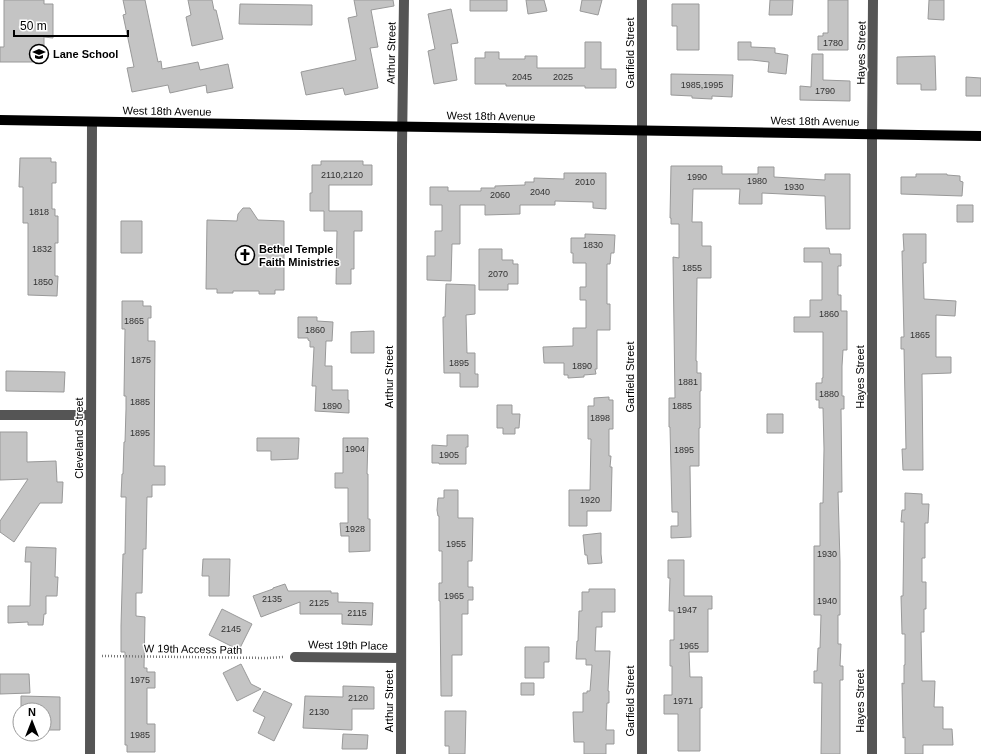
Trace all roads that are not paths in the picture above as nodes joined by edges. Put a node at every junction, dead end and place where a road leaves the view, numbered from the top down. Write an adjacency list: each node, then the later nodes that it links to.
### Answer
1 (404, 0): 6 (street, Arthur Street)
2 (642, 0): 7 (street, Garfield Street)
3 (874, 0): 8 (street, Hayes Street)
4 (0, 120): 5 (main road, West 18th Avenue)
5 (92, 122): 6 (main road, West 18th Avenue); 11 (street, Cleveland Street)
6 (402, 126): 7 (main road, West 18th Avenue); 13 (street, Arthur Street)
7 (642, 131): 8 (main road, West 18th Avenue); 16 (street, Garfield Street)
8 (872, 134): 9 (main road, West 18th Avenue); 17 (street, Hayes Street)
9 (981, 136)
10 (0, 415): 11 (street)
11 (91, 415): 14 (street, Cleveland Street)
12 (295, 656): 13 (street, West 19th Place)
13 (401, 658): 15 (street, Arthur Street)
14 (90, 754)
15 (401, 754)
16 (642, 754)
17 (872, 754)

